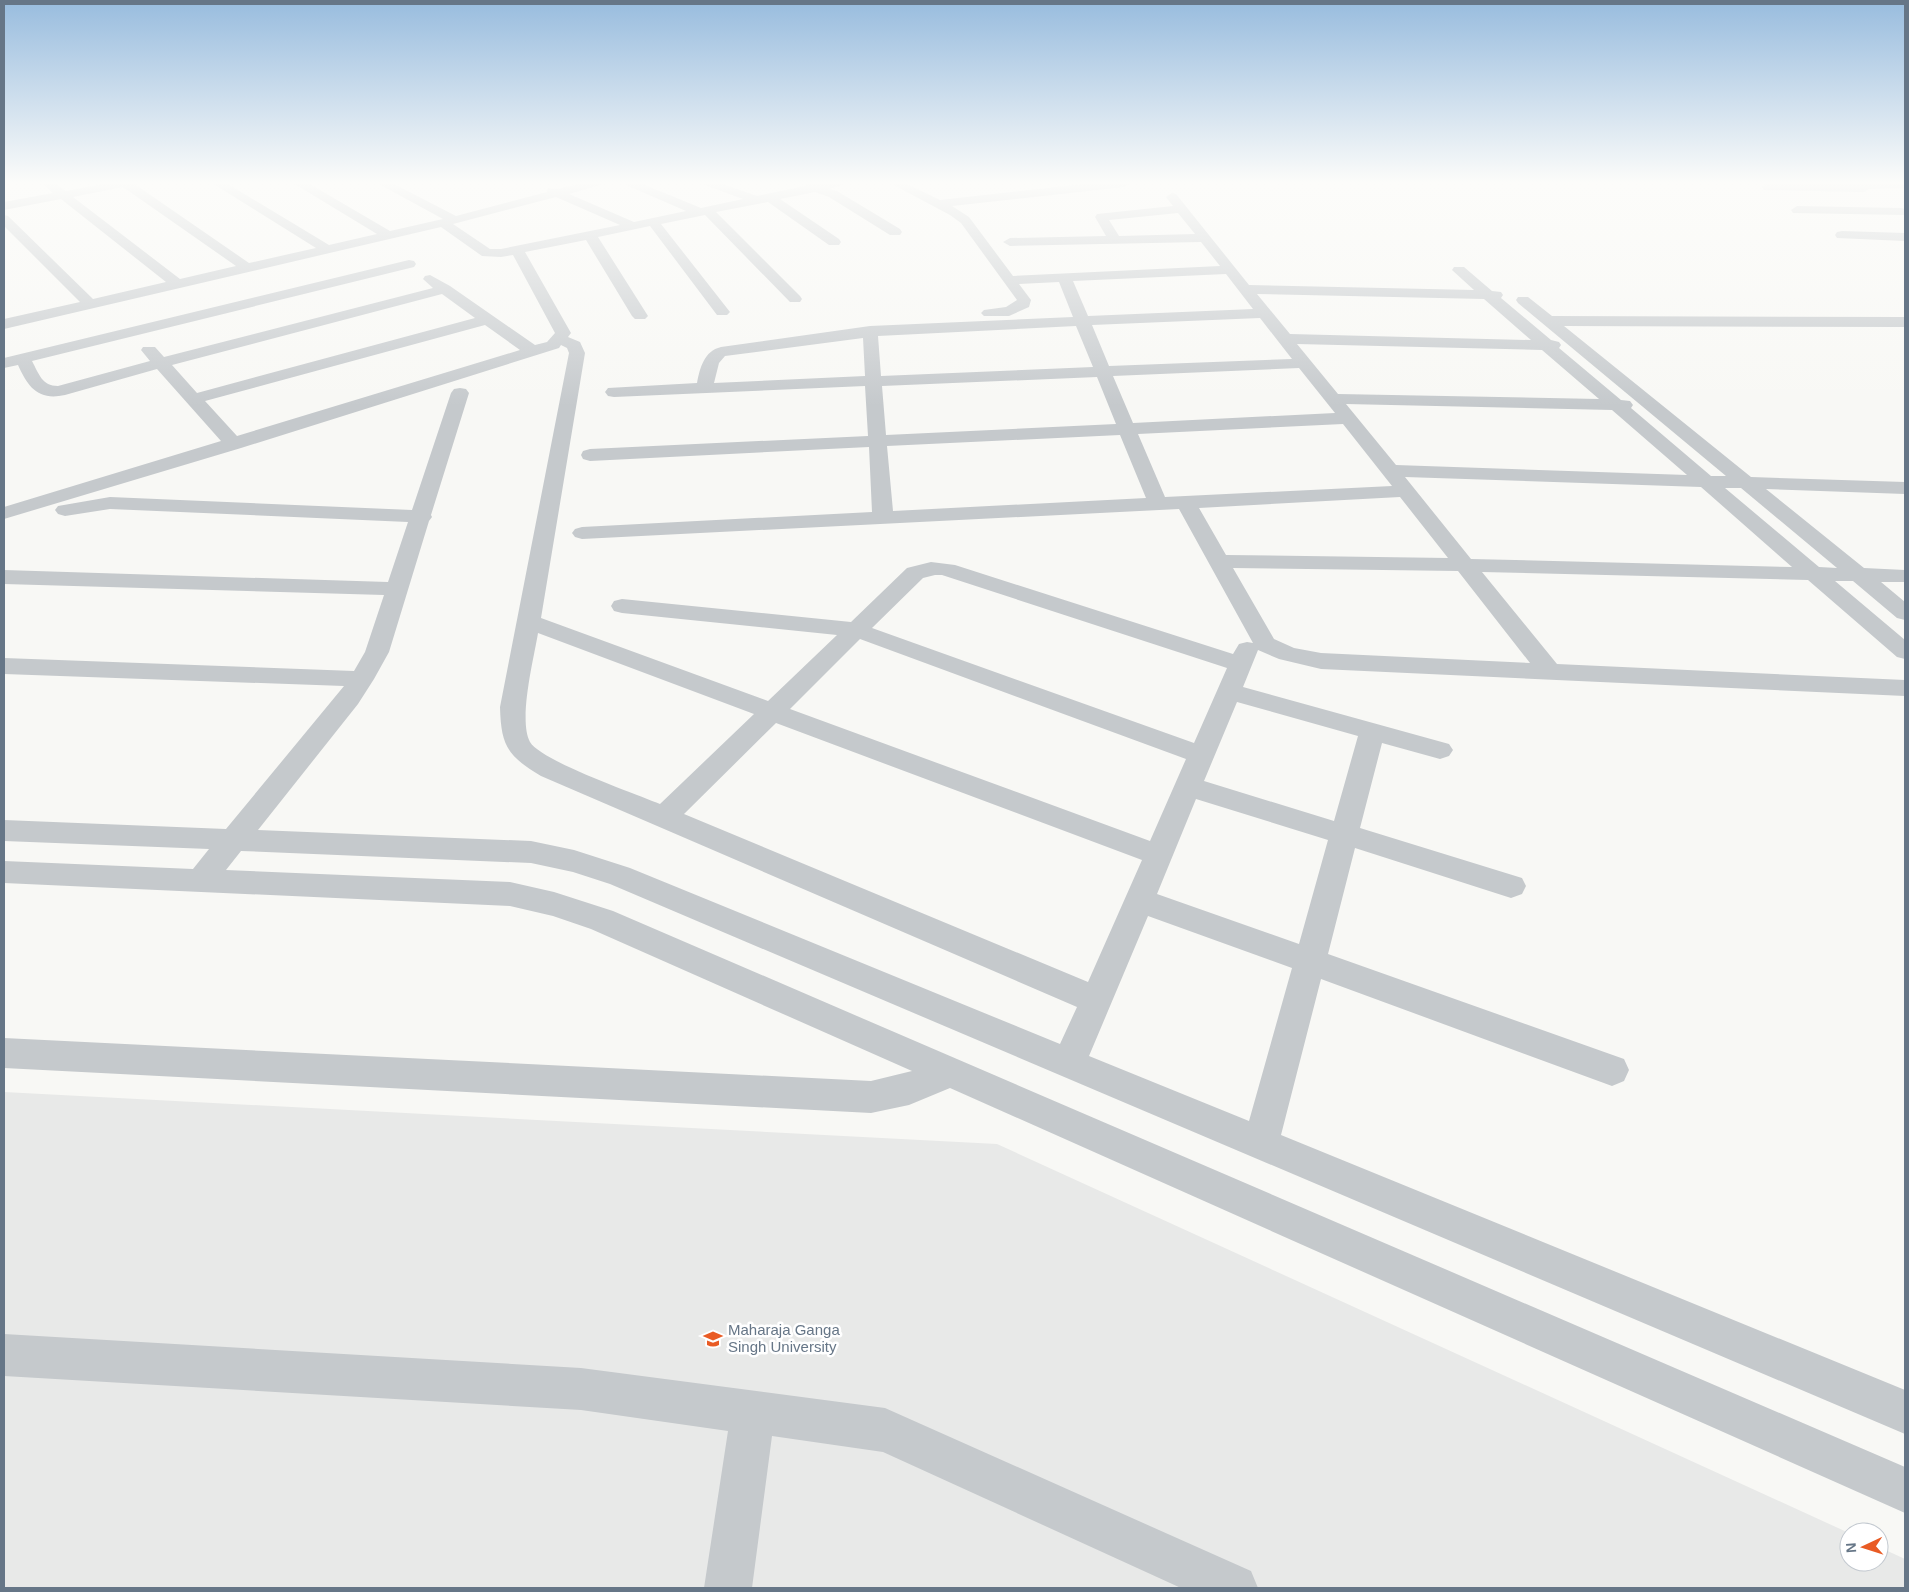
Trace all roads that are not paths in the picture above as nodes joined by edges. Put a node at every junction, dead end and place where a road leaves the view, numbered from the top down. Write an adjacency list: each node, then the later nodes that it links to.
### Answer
1 (48, 257): 25 (street)
2 (143, 257): 18 (street)
3 (232, 257): 13 (street)
4 (295, 257): 13 (street)
5 (402, 257): 12 (street)
6 (521, 257): 34 (street)
7 (604, 257): 26 (street)
8 (680, 257): 23 (street)
9 (751, 257): 22 (street)
10 (992, 257): 17 (street)
11 (1220, 257): 14 (street)
12 (409, 264): 20 (street); 25 (street)
13 (247, 268): 18 (street)
14 (1230, 270): 16 (street); 21 (street)
15 (1459, 270): 19 (street)
16 (1064, 278): 17 (street); 28 (street)
17 (1009, 280): 32 (street)
18 (177, 284): 25 (street)
19 (1493, 287): 21 (street); 29 (street); 36 (street)
20 (445, 289): 27 (street); 40 (street)
21 (1245, 289): 24 (street)
22 (794, 299)
23 (722, 312)
24 (1264, 313): 28 (street); 35 (street)
25 (112, 314): 31 (street); 39 (street); 40 (street)
26 (640, 316)
27 (488, 320): 38 (street); 48 (street)
28 (1082, 321): 32 (street); 43 (street)
29 (1549, 321): 30 (street); 37 (street)
30 (1905, 322)
31 (4, 324)
32 (931, 327): 33 (street)
33 (870, 330): 44 (street); 45 (street)
34 (560, 339): 38 (street); 78 (street)
35 (1285, 339): 36 (street); 41 (street)
36 (1547, 345): 37 (street); 50 (street)
37 (1579, 346): 51 (street)
38 (532, 351): 55 (street)
39 (23, 359): 40 (street); 42 (street)
40 (160, 363): 48 (street)
41 (1304, 363): 43 (street); 49 (street)
42 (4, 364)
43 (1103, 372): 44 (street); 53 (street)
44 (874, 381): 45 (street); 54 (street)
45 (706, 388): 46 (street)
46 (614, 392)
47 (460, 393): 65 (street)
48 (193, 399): 55 (street)
49 (1333, 399): 50 (street); 52 (street)
50 (1617, 405): 51 (street); 58 (street)
51 (1653, 406): 59 (street)
52 (1348, 418): 53 (street); 57 (street)
53 (1127, 429): 54 (street); 63 (street)
54 (878, 441): 56 (street); 66 (street)
55 (234, 444): 64 (street)
56 (590, 455)
57 (1390, 471): 58 (street); 61 (street)
58 (1705, 480): 59 (street); 71 (street)
59 (1744, 481): 60 (street); 72 (street)
60 (1905, 488)
61 (1406, 491): 62 (street); 70 (street)
62 (1186, 503): 63 (street); 69 (street)
63 (1158, 504): 66 (street)
64 (4, 513)
65 (422, 516): 67 (street); 75 (street)
66 (883, 518): 68 (street)
67 (4, 528)
68 (582, 533)
69 (1218, 561): 70 (street); 79 (street)
70 (1465, 565): 71 (street); 84 (street)
71 (1813, 573): 72 (street); 81 (street)
72 (1858, 574): 74 (street); 77 (street)
73 (4, 576): 75 (street)
74 (1905, 576)
75 (398, 589): 85 (street)
76 (622, 606): 80 (street)
77 (1905, 613)
78 (528, 621): 88 (street); 93 (street)
79 (1255, 629): 82 (street); 84 (street)
80 (857, 630): 82 (street); 88 (street); 91 (street)
81 (1905, 652)
82 (1240, 664): 87 (street)
83 (4, 666): 85 (street)
84 (1550, 672): 86 (street)
85 (362, 679): 96 (street)
86 (1905, 688)
87 (1228, 691): 89 (street); 91 (street)
88 (772, 712): 93 (street); 97 (street)
89 (1372, 731): 90 (street); 95 (street)
90 (1440, 750)
91 (1200, 755): 92 (street)
92 (1188, 786): 95 (street); 97 (street)
93 (664, 817): 103 (street)
94 (4, 830): 96 (street)
95 (1344, 834): 100 (street); 102 (street)
96 (234, 839): 99 (street); 105 (street)
97 (1158, 855): 101 (street)
98 (4, 872): 99 (street)
99 (200, 881): 107 (street)
100 (1511, 886)
101 (1139, 900): 102 (street); 103 (street)
102 (1310, 962): 106 (street); 108 (street)
103 (1095, 1000): 105 (street)
104 (4, 1053): 107 (street)
105 (1069, 1063): 108 (street)
106 (1612, 1070)
107 (948, 1073): 112 (street)
108 (1261, 1143): 111 (street)
109 (4, 1355): 110 (street)
110 (753, 1412): 113 (street); 114 (street)
111 (1905, 1412)
112 (1905, 1490)
113 (728, 1588)
114 (1234, 1588)

